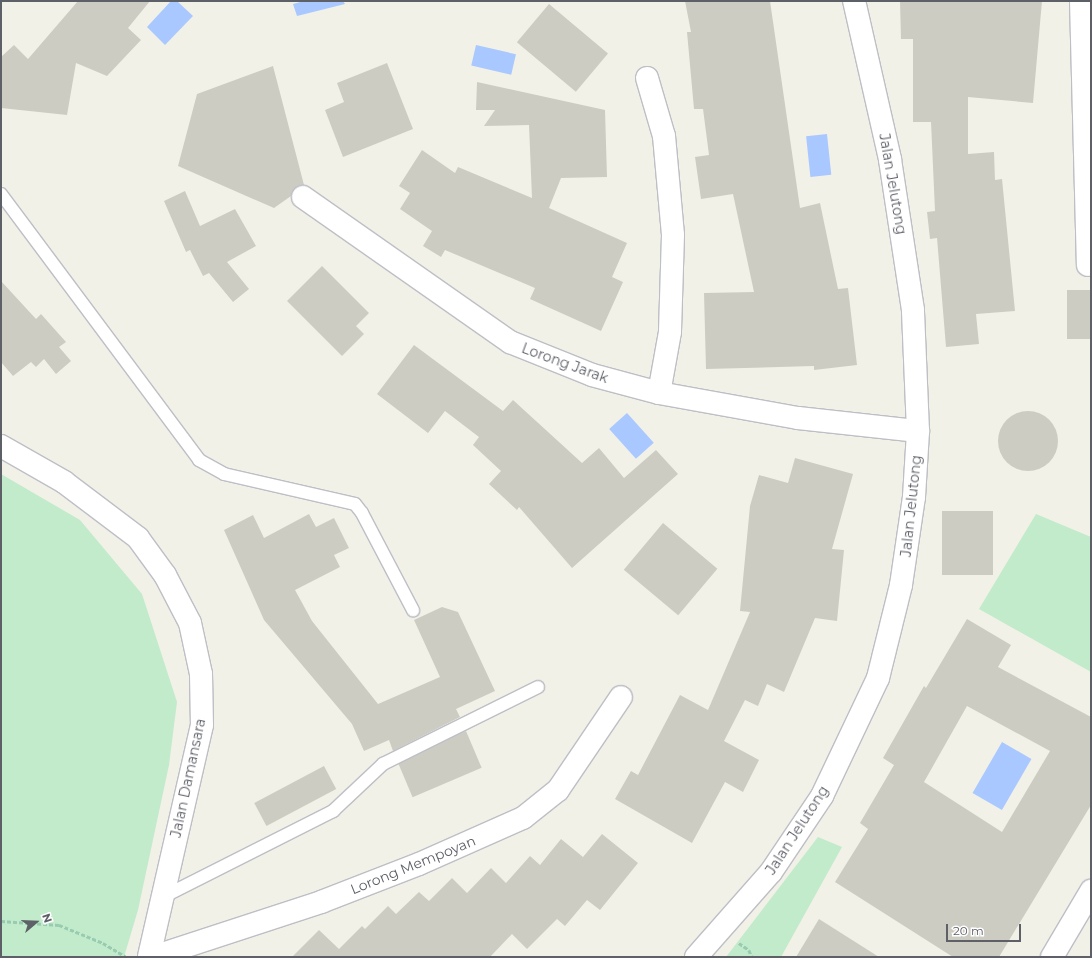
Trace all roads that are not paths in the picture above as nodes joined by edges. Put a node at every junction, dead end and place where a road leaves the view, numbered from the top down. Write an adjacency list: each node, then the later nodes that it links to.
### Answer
1 (854, 1): 8 (street, Jalan Jelutong)
2 (1081, 1): 6 (street)
3 (647, 78): 7 (street)
4 (1, 194): 10 (lane)
5 (302, 197): 7 (street, Lorong Jarak)
6 (1088, 265)
7 (659, 393): 8 (street, Lorong Jarak)
8 (918, 431): 17 (street, Jalan Jelutong)
9 (1, 446): 14 (street, Jalan Damansara)
10 (413, 610)
11 (538, 687): 14 (lane)
12 (621, 697): 16 (street, Lorong Mempoyan)
13 (1091, 891): 18 (street)
14 (163, 897): 15 (street, Jalan Damansara)
15 (149, 957)
16 (153, 957)
17 (696, 957)
18 (1052, 957)

